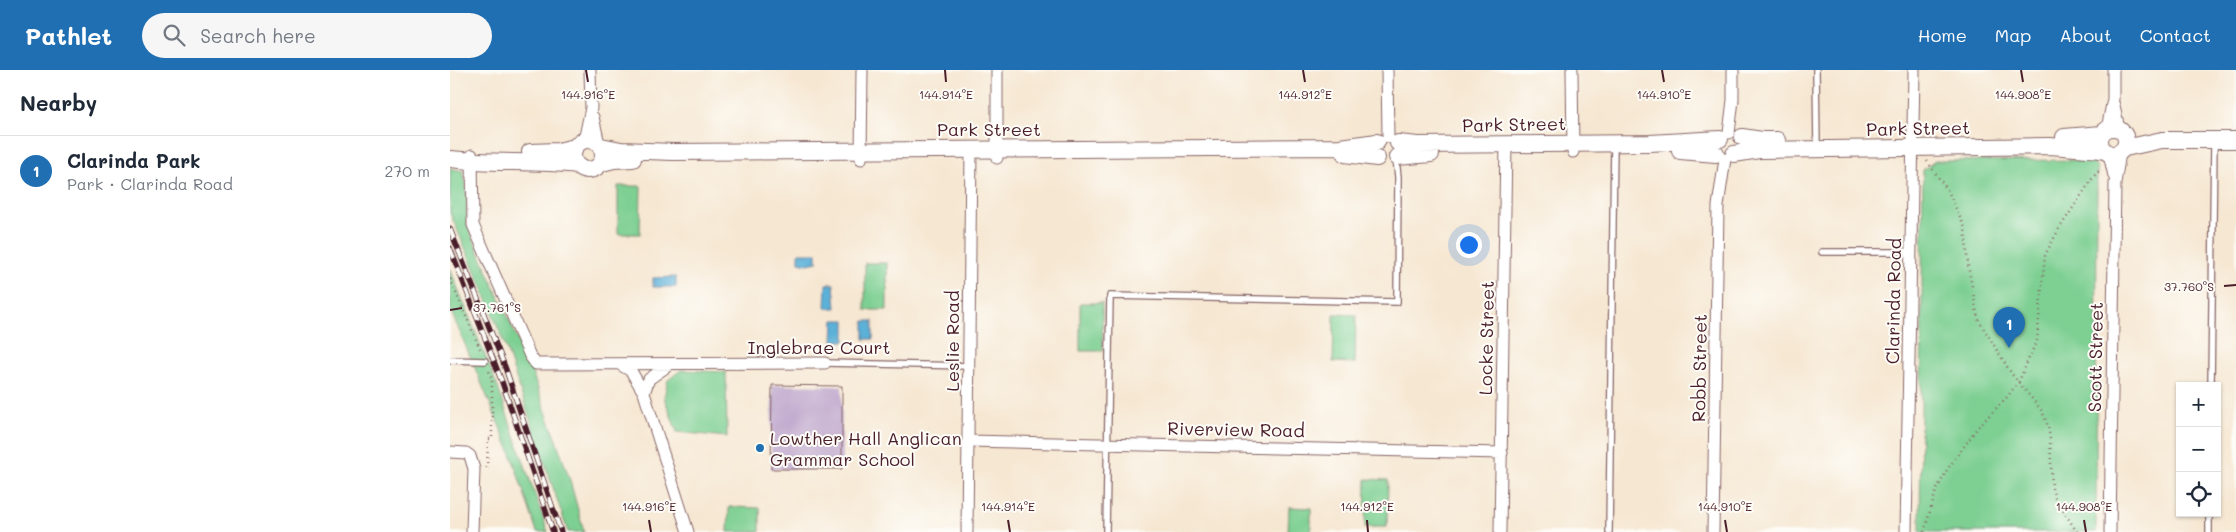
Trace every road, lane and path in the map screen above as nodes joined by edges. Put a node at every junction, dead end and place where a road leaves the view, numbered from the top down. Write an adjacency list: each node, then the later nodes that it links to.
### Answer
1 (590, 70): 15 (street)
2 (862, 70): 21 (street)
3 (996, 70): 23 (street)
4 (1387, 70): 19 (street)
5 (1572, 70): 18 (street)
6 (1734, 70): 16 (street, Robb Street)
7 (1816, 70): 12 (lane)
8 (1914, 70): 13 (street, Clarinda Road)
9 (2113, 70): 14 (street, Scott Street)
10 (2214, 140): 11 (street, Park Street); 14 (street, Park Street); 38 (lane)
11 (2236, 140)
12 (1816, 144): 13 (street, Park Street); 16 (street, Park Street)
13 (1913, 144): 14 (street, Park Street); 30 (street, Clarinda Road)
14 (2113, 144): 37 (path); 55 (street, Scott Street)
15 (590, 145): 21 (street, Park Street); 25 (street, Park Street); 27 (street); 28 (street)
16 (1727, 145): 17 (street, Park Street); 51 (street, Robb Street)
17 (1614, 147): 18 (street, Park Street); 50 (lane)
18 (1573, 148): 20 (street, Park Street)
19 (1389, 149): 20 (street, Park Street); 23 (street, Park Street); 41 (lane)
20 (1506, 149): 43 (street, Locke Street)
21 (861, 154): 22 (street, Park Street); 27 (street, Park Street)
22 (971, 154): 23 (street, Park Street); 36 (street, Leslie Road)
23 (997, 154)
24 (450, 157): 25 (street, Park Street)
25 (472, 158): 28 (street, Park Street); 34 (street, Inglebrae Court)
26 (1926, 160): 37 (path)
27 (602, 163): 28 (street)
28 (577, 165)
29 (1822, 252): 30 (lane)
30 (1911, 252): 52 (street, Clarinda Road)
31 (450, 360): 32 (lane)
32 (485, 361)
33 (825, 363): 35 (street, Inglebrae Court); 36 (lane, Inglebrae Court)
34 (619, 364): 35 (street, Inglebrae Court); 39 (street)
35 (669, 365): 39 (street)
36 (970, 366): 40 (street, Leslie Road)
37 (2019, 381): 53 (path); 54 (path)
38 (2211, 382)
39 (644, 393): 46 (street)
40 (969, 441): 41 (street, Riverview Road); 47 (street, Leslie Road)
41 (1108, 444): 43 (street, Riverview Road); 48 (lane)
42 (450, 452): 45 (street)
43 (1502, 453): 49 (street, Locke Street)
44 (2209, 517): 56 (lane)
45 (472, 532)
46 (688, 532)
47 (967, 532)
48 (1106, 532)
49 (1500, 532)
50 (1609, 532)
51 (1713, 532)
52 (1906, 532)
53 (1924, 532)
54 (2077, 532)
55 (2110, 532)
56 (2209, 532)

